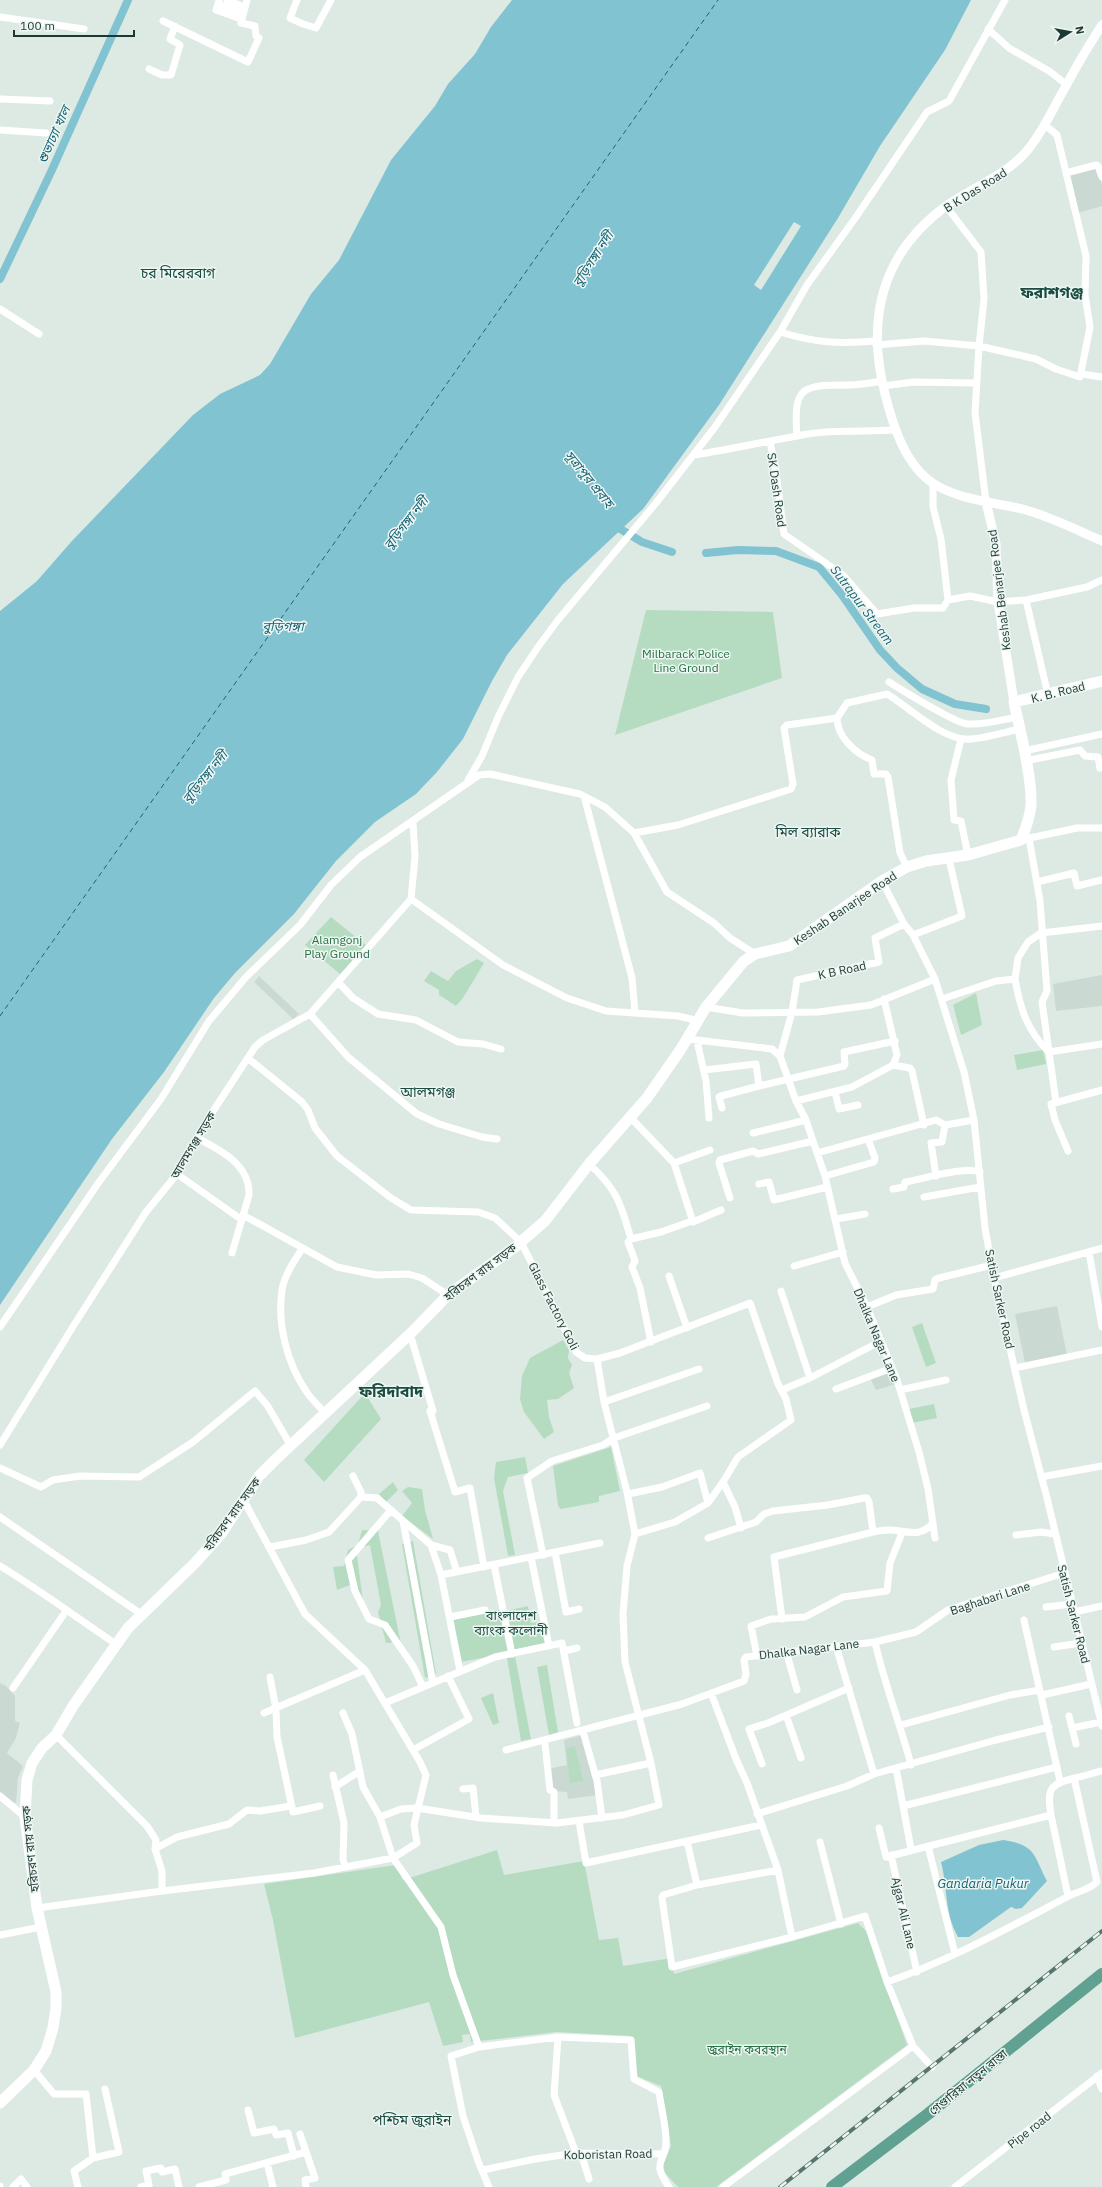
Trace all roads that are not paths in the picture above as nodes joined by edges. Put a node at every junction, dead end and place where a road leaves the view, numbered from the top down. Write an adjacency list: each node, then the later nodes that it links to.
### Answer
1 (227, 0): 6 (street)
2 (298, 0): 3 (street)
3 (331, 0)
4 (1005, 0): 12 (street)
5 (218, 2): 6 (street)
6 (244, 10): 10 (street)
7 (0, 17): 11 (street)
8 (163, 21): 10 (street)
9 (1102, 25): 14 (street, B K Das Road)
10 (175, 26): 13 (street)
11 (84, 29)
12 (988, 30): 14 (street); 24 (street)
13 (149, 69)
14 (1066, 84): 17 (street, B K Das Road)
15 (0, 99): 16 (street)
16 (50, 101)
17 (1045, 125): 20 (street); 22 (street, B K Das Road)
18 (0, 130): 19 (street)
19 (46, 133)
20 (1066, 173): 21 (street); 28 (street)
21 (1102, 177)
22 (946, 206): 26 (street, B K Das Road); 27 (street)
23 (0, 309): 25 (street)
24 (780, 332): 26 (street); 35 (street)
25 (39, 334)
26 (876, 343): 27 (street); 31 (street, B K Das Road)
27 (979, 346): 28 (street); 30 (street)
28 (1081, 374): 29 (street)
29 (1102, 377)
30 (976, 383): 31 (street); 37 (street)
31 (883, 384): 32 (street, B K Das Road); 33 (street)
32 (895, 430): 33 (street); 36 (street, B K Das Road)
33 (796, 436): 34 (street)
34 (770, 442): 35 (street); 40 (street, SK Dash Road)
35 (694, 455): 54 (street)
36 (933, 483): 37 (street, B K Das Road); 40 (street)
37 (986, 502): 38 (street, B K Das Road); 42 (street, Keshab Benarjee Road)
38 (1102, 541)
39 (1102, 580): 41 (street)
40 (948, 600): 42 (street)
41 (1026, 600): 42 (street); 45 (street)
42 (998, 602): 46 (street, Keshab Benarjee Road)
43 (1102, 681): 45 (main road, K. B. Road)
44 (889, 682): 47 (street)
45 (1048, 695): 46 (main road, K. B. Road)
46 (1014, 702): 47 (main road)
47 (1017, 717): 49 (main road)
48 (837, 718): 51 (street); 58 (street); 62 (street)
49 (1020, 729): 51 (street); 52 (main road)
50 (1102, 734): 52 (street)
51 (961, 739): 60 (street)
52 (1024, 756): 53 (street); 59 (main road)
53 (1102, 767)
54 (464, 786): 55 (street); 56 (street)
55 (584, 796): 58 (street); 79 (street)
56 (413, 823): 66 (street); 144 (street)
57 (1102, 828): 59 (street)
58 (634, 833): 71 (street)
59 (1025, 839): 60 (main road, Keshab Banarjee Road); 65 (street)
60 (968, 855): 61 (main road, Keshab Banarjee Road)
61 (949, 859): 62 (main road, Keshab Banarjee Road); 70 (street)
62 (906, 867): 64 (main road, Keshab Banarjee Road)
63 (1102, 880): 65 (street)
64 (882, 881): 67 (street, Satish Sarker Road); 71 (main road, Keshab Banarjee Road)
65 (1037, 882): 69 (street)
66 (411, 900): 74 (street, আলমগঞ্জ সড়ক); 79 (street)
67 (904, 924): 70 (street, Satish Sarker Road); 78 (street, K B Road)
68 (1102, 926): 69 (street)
69 (1042, 933): 73 (street); 86 (street)
70 (913, 935): 72 (street, Satish Sarker Road)
71 (755, 954): 77 (main road, Keshab Banarjee Road)
72 (935, 979): 75 (street); 76 (street, Satish Sarker Road)
73 (1015, 979): 76 (street); 86 (street)
74 (338, 982): 80 (street, আলমগঞ্জ সড়ক); 85 (street)
75 (884, 999): 78 (street); 83 (street)
76 (942, 999): 102 (street, Satish Sarker Road)
77 (706, 1007): 78 (street); 81 (main road)
78 (792, 1012): 87 (street)
79 (635, 1013): 81 (street)
80 (310, 1014): 88 (street, আলমগঞ্জ সড়ক); 107 (street)
81 (698, 1021): 82 (main road, হরিচরণ রায় সড়ক)
82 (692, 1040): 87 (street); 90 (street); 99 (main road, হরিচরণ রায় সড়ক)
83 (894, 1042): 89 (street); 91 (street)
84 (1102, 1044): 86 (street)
85 (501, 1049)
86 (1049, 1052): 96 (street)
87 (780, 1056): 91 (street, Dhalka Nagar Lane)
88 (249, 1059): 106 (street, আলমগঞ্জ সড়ক); 131 (street)
89 (892, 1065): 94 (street); 103 (street)
90 (704, 1070): 92 (street); 100 (street)
91 (789, 1079): 92 (street); 95 (street, Dhalka Nagar Lane)
92 (759, 1086): 98 (street)
93 (1102, 1090): 96 (street)
94 (835, 1092): 95 (street); 97 (street)
95 (796, 1101): 101 (street, Dhalka Nagar Lane)
96 (1056, 1102): 111 (street)
97 (858, 1105)
98 (722, 1108)
99 (630, 1117): 113 (street); 114 (main road, হরিচরণ রায় সড়ক)
100 (709, 1118)
101 (806, 1120): 105 (street); 109 (street, Dhalka Nagar Lane)
102 (974, 1120): 104 (street); 115 (street, Satish Sarker Road)
103 (924, 1125): 104 (street); 108 (street)
104 (945, 1125): 118 (street)
105 (753, 1133)
106 (199, 1139): 116 (street, আলমগঞ্জ সড়ক); 127 (street)
107 (497, 1139)
108 (868, 1139): 112 (street); 117 (street)
109 (813, 1141): 112 (street, Dhalka Nagar Lane); 124 (street)
110 (710, 1150): 113 (street)
111 (1068, 1151)
112 (817, 1153): 117 (street, Dhalka Nagar Lane)
113 (674, 1163): 129 (street)
114 (589, 1164): 130 (street); 131 (main road, হরিচরণ রায় সড়ক)
115 (980, 1172): 118 (street); 120 (street, Satish Sarker Road)
116 (177, 1174): 127 (street); 164 (street, আলমগঞ্জ সড়ক)
117 (825, 1176): 122 (street, Dhalka Nagar Lane)
118 (936, 1176): 121 (street)
119 (759, 1184): 122 (street)
120 (980, 1187): 123 (street); 137 (street, Satish Sarker Road)
121 (893, 1189)
122 (828, 1190): 128 (street, Dhalka Nagar Lane)
123 (924, 1197)
124 (730, 1198)
125 (721, 1210): 129 (street)
126 (865, 1214): 128 (street)
127 (243, 1217): 133 (street); 136 (street)
128 (836, 1219): 134 (street, Dhalka Nagar Lane)
129 (692, 1221): 130 (street)
130 (631, 1239): 149 (street)
131 (521, 1242): 142 (main road, হরিচরণ রায় সড়ক); 151 (street, Glass Factory Goli)
132 (1102, 1248): 135 (street)
133 (302, 1249): 142 (street); 162 (street)
134 (843, 1252): 138 (street); 143 (street, Dhalka Nagar Lane)
135 (1089, 1252): 140 (street); 145 (street)
136 (232, 1253)
137 (992, 1265): 140 (street, Satish Sarker Road); 143 (street)
138 (794, 1266)
139 (669, 1276): 146 (street)
140 (994, 1278): 153 (street, Satish Sarker Road)
141 (781, 1291): 155 (street)
142 (448, 1295): 147 (main road, হরিচরণ রায় সড়ক)
143 (867, 1307): 148 (street, Dhalka Nagar Lane)
144 (0, 1327)
145 (1102, 1327)
146 (687, 1328): 149 (street); 158 (street)
147 (410, 1334): 162 (main road, হরিচরণ রায় সড়ক); 195 (street)
148 (881, 1341): 152 (street, Dhalka Nagar Lane); 155 (street)
149 (651, 1342): 151 (street)
150 (1102, 1350): 153 (street)
151 (597, 1359): 160 (street)
152 (892, 1368): 157 (street); 159 (street, Dhalka Nagar Lane)
153 (1015, 1368): 169 (street, Satish Sarker Road)
154 (699, 1369): 160 (street)
155 (810, 1378): 158 (street)
156 (946, 1380): 159 (street)
157 (836, 1389)
158 (782, 1390): 170 (street)
159 (900, 1390): 178 (street, Dhalka Nagar Lane)
160 (604, 1402): 163 (street)
161 (707, 1406): 163 (street)
162 (326, 1414): 165 (main road, হরিচরণ রায় সড়ক)
163 (614, 1438): 171 (street); 191 (street)
164 (0, 1445)
165 (291, 1446): 167 (street); 173 (main road, হরিচরণ রায় সড়ক)
166 (1102, 1466): 169 (street)
167 (0, 1468)
168 (353, 1476): 172 (street)
169 (1041, 1477): 183 (street, Satish Sarker Road)
170 (723, 1482): 174 (street); 179 (street)
171 (628, 1494): 174 (street); 182 (street)
172 (360, 1497): 175 (street); 189 (street)
173 (243, 1499): 189 (street); 205 (main road, হরিচরণ রায় সড়ক)
174 (708, 1504): 182 (street)
175 (391, 1510): 177 (street); 226 (street)
176 (0, 1516): 205 (street)
177 (403, 1520): 188 (street); 224 (street)
178 (933, 1523): 181 (street); 186 (street, Dhalka Nagar Lane)
179 (742, 1528): 180 (street); 185 (street)
180 (873, 1532): 181 (street); 207 (street)
181 (902, 1532): 207 (street)
182 (634, 1534): 236 (street)
183 (1055, 1534): 184 (street); 197 (street, Satish Sarker Road)
184 (1016, 1535)
185 (708, 1538)
186 (935, 1538)
187 (600, 1543): 190 (street)
188 (431, 1545): 196 (street); 198 (street)
189 (270, 1547): 220 (street)
190 (555, 1552): 191 (street); 202 (street)
191 (543, 1555): 192 (street)
192 (531, 1557): 193 (street); 212 (street)
193 (494, 1565): 195 (street); 218 (street)
194 (0, 1566): 204 (street)
195 (484, 1567): 196 (street)
196 (457, 1572): 198 (street)
197 (1064, 1573): 201 (street, Satish Sarker Road); 209 (street, Baghabari Lane)
198 (441, 1574): 206 (street)
199 (1102, 1606): 201 (street)
200 (1046, 1608): 201 (street)
201 (1073, 1608): 210 (street, Satish Sarker Road)
202 (579, 1609)
203 (485, 1610): 206 (street)
204 (66, 1611): 211 (street); 227 (street)
205 (141, 1614): 211 (main road, হরিচরণ রায় সড়ক)
206 (450, 1617): 221 (street)
207 (782, 1619): 219 (street)
208 (1024, 1620): 231 (street)
209 (875, 1642): 213 (street, Dhalka Nagar Lane); 241 (street)
210 (1081, 1643): 214 (street); 225 (street, Satish Sarker Road)
211 (116, 1644): 244 (main road, হরিচরণ রায় সড়ক)
212 (549, 1646): 216 (street); 218 (street)
213 (836, 1646): 217 (street, Dhalka Nagar Lane); 228 (street)
214 (1054, 1647)
215 (577, 1648): 216 (street)
216 (564, 1651): 239 (street)
217 (786, 1651): 219 (street, Dhalka Nagar Lane); 229 (street)
218 (512, 1654): 221 (street)
219 (757, 1656): 230 (street, Dhalka Nagar Lane)
220 (365, 1670): 232 (street); 233 (street)
221 (460, 1671): 222 (street)
222 (448, 1676): 224 (street); 248 (street)
223 (270, 1677): 233 (street)
224 (433, 1683): 226 (street)
225 (1091, 1684): 231 (street); 240 (street, Satish Sarker Road)
226 (423, 1687): 232 (street)
227 (13, 1688)
228 (849, 1688): 237 (street); 258 (street)
229 (797, 1690)
230 (711, 1692): 236 (street); 270 (street)
231 (1041, 1692): 241 (street); 242 (street)
232 (385, 1703): 248 (street)
233 (276, 1709): 234 (street); 266 (street)
234 (264, 1713)
235 (343, 1713): 256 (street)
236 (638, 1715): 249 (street); 251 (street)
237 (786, 1716): 250 (street); 252 (street)
238 (1069, 1716): 243 (street)
239 (578, 1723)
240 (1102, 1724): 243 (street)
241 (901, 1725): 253 (street)
242 (1049, 1727): 253 (street); 254 (street)
243 (1072, 1728): 247 (street)
244 (56, 1735): 272 (main road, হরিচরণ রায় সড়ক); 283 (street)
245 (584, 1735): 260 (street)
246 (545, 1744): 277 (street)
247 (1076, 1744)
248 (414, 1750): 269 (street)
249 (506, 1750)
250 (801, 1758)
251 (651, 1763): 260 (street); 275 (street)
252 (762, 1764)
253 (912, 1764): 255 (street)
254 (1057, 1767): 262 (street); 268 (street)
255 (896, 1768): 258 (street); 268 (street)
256 (360, 1771): 263 (street); 274 (street)
257 (1102, 1771): 261 (street)
258 (874, 1774): 270 (street)
259 (333, 1775): 263 (street)
260 (595, 1775): 275 (street)
261 (1074, 1778): 262 (street); 291 (street)
262 (1060, 1781): 271 (street)
263 (335, 1787): 287 (street)
264 (463, 1789): 273 (street)
265 (0, 1796): 272 (street)
266 (291, 1806): 267 (street); 283 (street)
267 (320, 1806)
268 (903, 1806): 284 (street)
269 (417, 1808): 273 (street); 274 (street); 286 (street)
270 (757, 1814): 278 (street)
271 (1051, 1814): 282 (street); 291 (street)
272 (25, 1817): 292 (main road, হরিচরণ রায় সড়ক)
273 (476, 1817): 277 (street)
274 (380, 1818): 286 (street)
275 (602, 1818): 276 (street)
276 (580, 1821): 277 (street); 280 (street)
277 (554, 1823)
278 (761, 1825): 280 (street); 288 (street)
279 (879, 1828): 285 (street)
280 (687, 1841): 289 (street)
281 (820, 1842): 293 (street)
282 (928, 1846): 284 (street); 297 (street)
283 (155, 1849): 290 (street)
284 (911, 1849): 285 (street)
285 (891, 1855): 298 (street, Ajgar Ali Lane)
286 (393, 1858): 287 (street); 303 (street)
287 (345, 1867): 290 (street)
288 (778, 1870): 289 (street); 296 (street)
289 (697, 1885): 296 (street)
290 (162, 1891): 292 (street)
291 (1068, 1896): 297 (street)
292 (37, 1908): 294 (main road, হরিচরণ রায় সড়ক)
293 (841, 1924): 296 (street); 300 (street)
294 (41, 1927): 295 (street); 305 (main road, হরিচরণ রায় সড়ক)
295 (0, 1935)
296 (792, 1937)
297 (955, 1954): 298 (street)
298 (917, 1972): 300 (street)
299 (1102, 1974): 331 (main road, গেণ্ডারিয়া নতুন রাস্তা)
300 (887, 1982): 302 (street)
301 (558, 2037): 303 (street); 313 (street); 314 (street)
302 (913, 2046): 304 (street); 330 (street)
303 (479, 2048): 318 (street)
304 (932, 2067)
305 (34, 2070): 309 (main road, হরিচরণ রায় সড়ক); 316 (street)
306 (1099, 2074): 308 (street); 332 (street, Pipe road)
307 (105, 2089): 316 (street)
308 (1102, 2089)
309 (0, 2103)
310 (248, 2110): 315 (street)
311 (300, 2134): 312 (street)
312 (306, 2152): 315 (street); 327 (street)
313 (579, 2153): 314 (street, Koboristan Road); 318 (street, Koboristan Road); 319 (street)
314 (662, 2154): 329 (street)
315 (294, 2156): 317 (street)
316 (93, 2158): 322 (street)
317 (267, 2163): 325 (street); 326 (street)
318 (483, 2170): 328 (street)
319 (589, 2179)
320 (13, 2187): 321 (street)
321 (27, 2187)
322 (78, 2187)
323 (141, 2187): 324 (street)
324 (179, 2187)
325 (199, 2187)
326 (273, 2187)
327 (306, 2187)
328 (489, 2187)
329 (669, 2187)
330 (723, 2187)
331 (832, 2187)
332 (955, 2187)

